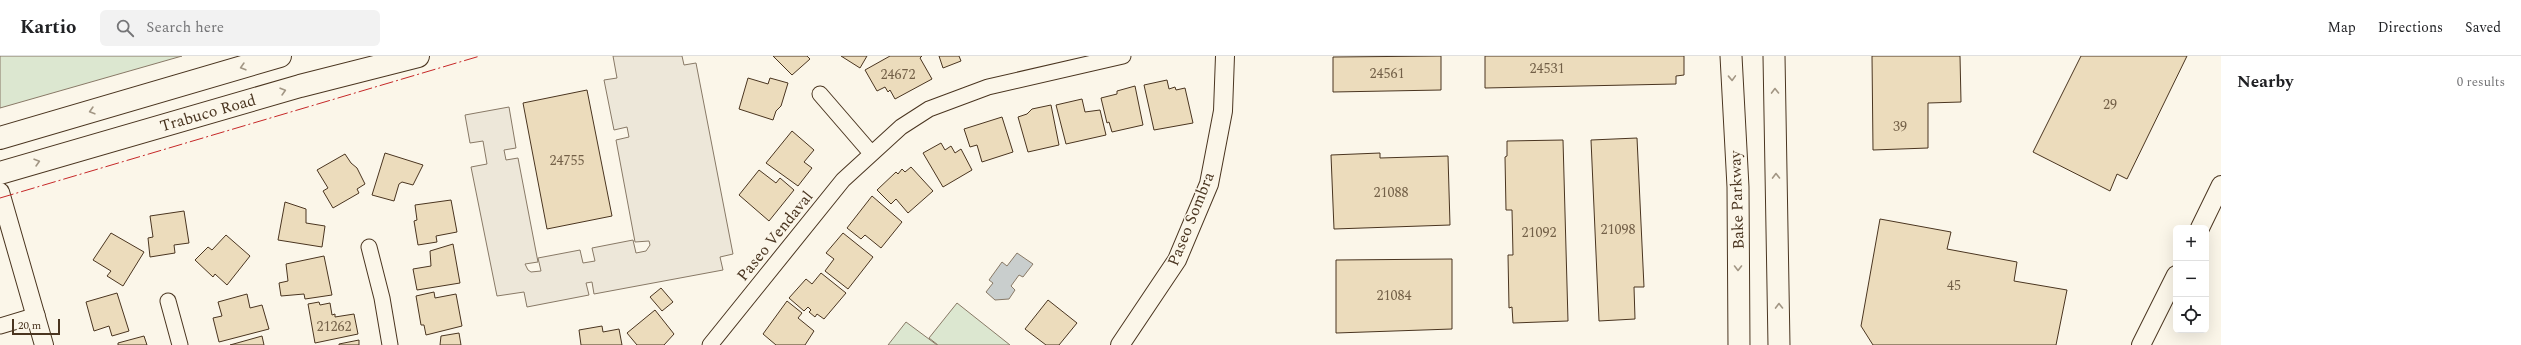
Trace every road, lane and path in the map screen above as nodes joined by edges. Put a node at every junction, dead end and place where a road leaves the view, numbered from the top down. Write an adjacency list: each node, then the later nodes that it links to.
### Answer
1 (280, 56): 8 (main road, one-way to 8)
2 (418, 56): 10 (main road, Trabuco Road, one-way to 2)
3 (1123, 56): 9 (street, Paseo Vendaval)
4 (1225, 56): 19 (street, Paseo Sombra)
5 (1731, 56): 24 (main road, Bake Parkway, one-way to 24)
6 (1774, 56): 25 (main road, one-way to 6)
7 (820, 94): 9 (street)
8 (0, 138)
9 (870, 153): 23 (street, Paseo Vendaval)
10 (0, 173)
11 (2221, 185): 13 (street)
12 (0, 192): 17 (street)
13 (2201, 225)
14 (369, 247): 22 (street)
15 (2173, 281): 26 (street)
16 (168, 302): 21 (street)
17 (37, 315): 18 (street); 20 (street)
18 (0, 326)
19 (1127, 343)
20 (44, 345)
21 (180, 345)
22 (390, 345)
23 (710, 345)
24 (1739, 345)
25 (1779, 345)
26 (2141, 345)

